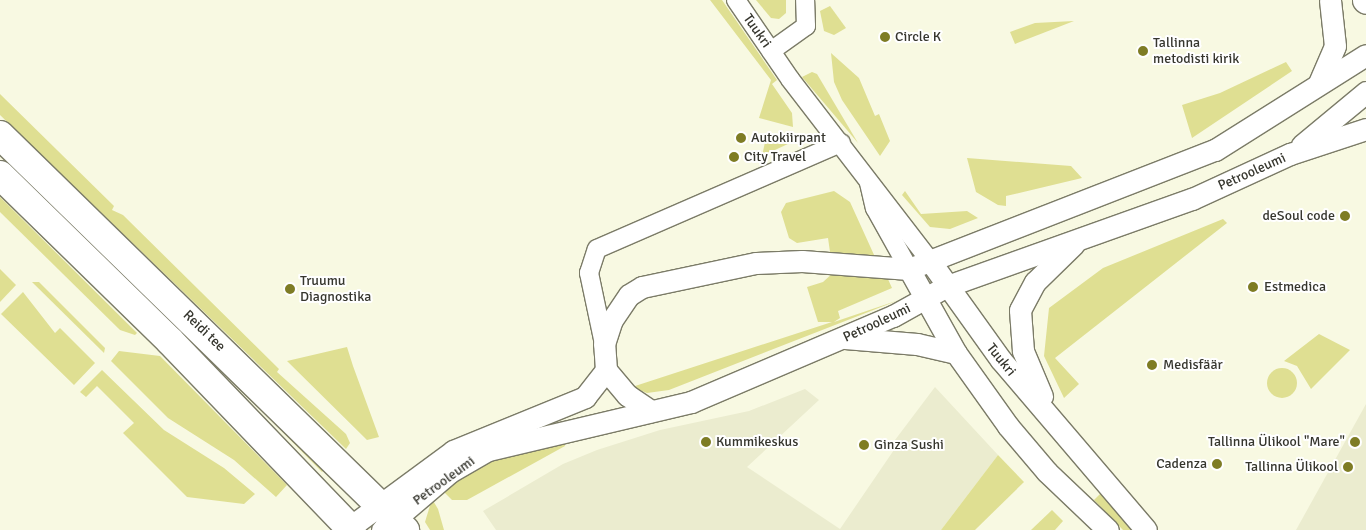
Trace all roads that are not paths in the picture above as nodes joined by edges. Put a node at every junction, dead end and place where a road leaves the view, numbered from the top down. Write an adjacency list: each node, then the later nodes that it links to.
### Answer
1 (736, 0): 4 (street, Tuukri)
2 (805, 0): 4 (street)
3 (1330, 0): 6 (street)
4 (771, 51): 10 (street, Tuukri)
5 (1366, 55): 6 (street)
6 (1319, 83): 15 (street)
7 (1366, 92): 11 (street)
8 (1366, 129): 11 (street, Petrooleumi)
9 (0, 135): 25 (main road, Reidi tee)
10 (841, 143): 13 (street, Tuukri); 20 (street)
11 (1290, 154): 14 (street, Petrooleumi)
12 (0, 175): 26 (main road)
13 (869, 180): 15 (street, Tuukri); 16 (street, Tuukri)
14 (1080, 237): 17 (street, Petrooleumi); 24 (street)
15 (930, 261): 16 (street); 17 (street, Tuukri)
16 (909, 268): 18 (street, Tuukri); 20 (street)
17 (947, 286): 18 (street, Petrooleumi); 24 (street, Tuukri)
18 (925, 299): 19 (street, Petrooleumi); 21 (street, Tuukri)
19 (845, 338): 21 (street); 23 (street, Petrooleumi)
20 (604, 344): 22 (street)
21 (956, 353): 27 (street, Tuukri)
22 (606, 370): 23 (street); 25 (street, Petrooleumi)
23 (651, 411): 25 (street, Petrooleumi)
24 (1055, 423): 28 (street, Tuukri)
25 (390, 521): 26 (street)
26 (349, 529)
27 (1108, 530)
28 (1146, 530)

